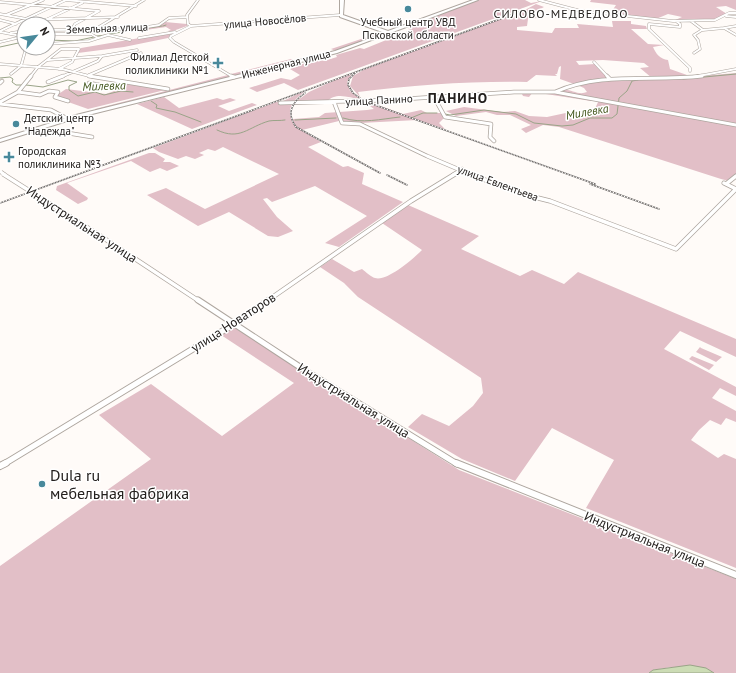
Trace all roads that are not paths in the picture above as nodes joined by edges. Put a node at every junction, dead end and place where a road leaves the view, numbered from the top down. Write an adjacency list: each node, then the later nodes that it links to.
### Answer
1 (43, 0): 11 (street)
2 (66, 0): 10 (street); 13 (street)
3 (88, 0): 10 (street)
4 (144, 0): 12 (street)
5 (198, 0): 23 (street)
6 (342, 0): 18 (main road)
7 (476, 0): 43 (main road, Инженерная улица)
8 (539, 0): 29 (street)
9 (0, 2): 11 (street)
10 (84, 2): 12 (street); 14 (street)
11 (30, 5): 13 (street); 17 (street)
12 (136, 6): 22 (street)
13 (51, 7): 14 (street); 19 (street)
14 (69, 9): 20 (street); 26 (street)
15 (736, 12): 21 (street)
16 (0, 14): 17 (street)
17 (6, 15): 25 (street)
18 (340, 15): 32 (street, улица Новосёлов); 43 (main road)
19 (33, 16)
20 (54, 16)
21 (725, 16): 24 (street); 30 (street)
22 (118, 17): 26 (street); 36 (street)
23 (187, 17): 32 (street); 36 (street, Земельная улица)
24 (736, 17)
25 (16, 18)
26 (87, 18): 28 (street); 35 (street)
27 (0, 20): 31 (street)
28 (56, 20)
29 (676, 21): 30 (street); 67 (street)
30 (691, 21): 38 (street)
31 (16, 24): 39 (street)
32 (191, 26): 41 (street, улица Новосёлов)
33 (736, 26): 34 (street)
34 (724, 28): 38 (street); 47 (street)
35 (72, 29): 36 (street, Земельная улица); 37 (street, Земельная улица)
36 (93, 29): 46 (street)
37 (56, 30)
38 (702, 30): 56 (street)
39 (0, 32): 42 (street)
40 (16, 32): 42 (street)
41 (177, 32): 50 (street, улица Новосёлов); 71 (street)
42 (6, 33): 44 (street)
43 (389, 33): 71 (main road, Инженерная улица)
44 (14, 34)
45 (56, 34): 46 (street)
46 (87, 34): 49 (street)
47 (736, 35)
48 (16, 38): 52 (street)
49 (98, 38): 51 (street); 53 (street)
50 (139, 38)
51 (130, 40)
52 (0, 42)
53 (56, 43)
54 (137, 50): 58 (street)
55 (141, 53): 70 (street)
56 (694, 53)
57 (24, 56): 63 (street)
58 (102, 56): 59 (street); 68 (street)
59 (75, 58): 60 (street); 60 (street); 65 (street)
60 (48, 60): 64 (street)
61 (594, 62): 72 (street)
62 (0, 64): 63 (street)
63 (21, 66): 64 (street); 69 (street)
64 (38, 67): 65 (street); 77 (street)
65 (58, 69): 68 (street)
66 (736, 69): 72 (street)
67 (690, 71)
68 (73, 72): 70 (street); 73 (street)
69 (11, 74)
70 (89, 76): 75 (street)
71 (234, 77): 84 (main road, Инженерная улица)
72 (609, 78): 78 (street)
73 (48, 82)
74 (89, 82): 75 (street)
75 (122, 82): 76 (street)
76 (168, 89)
77 (18, 92): 80 (street); 82 (street)
78 (555, 92): 79 (street, улица Панино); 86 (street, улица Панино)
79 (434, 97): 81 (street, улица Панино); 89 (street)
80 (68, 100)
81 (334, 102): 83 (street, улица Панино); 91 (street, улица Евлентьева)
82 (0, 103): 85 (street)
83 (280, 103)
84 (79, 117): 85 (main road, Инженерная улица); 87 (main road, Инженерная улица)
85 (68, 119): 90 (main road, Инженерная улица)
86 (736, 125)
87 (42, 129): 88 (street); 90 (main road, Инженерная улица)
88 (92, 137)
89 (494, 141)
90 (0, 142)
91 (462, 170): 93 (street, улица Евлентьева); 94 (street, улица Новаторов)
92 (1, 171): 94 (street, Индустриальная улица, bridge)
93 (736, 176)
94 (234, 324): 95 (street, улица Новаторов); 96 (street, Индустриальная улица)
95 (0, 466)
96 (736, 575)

